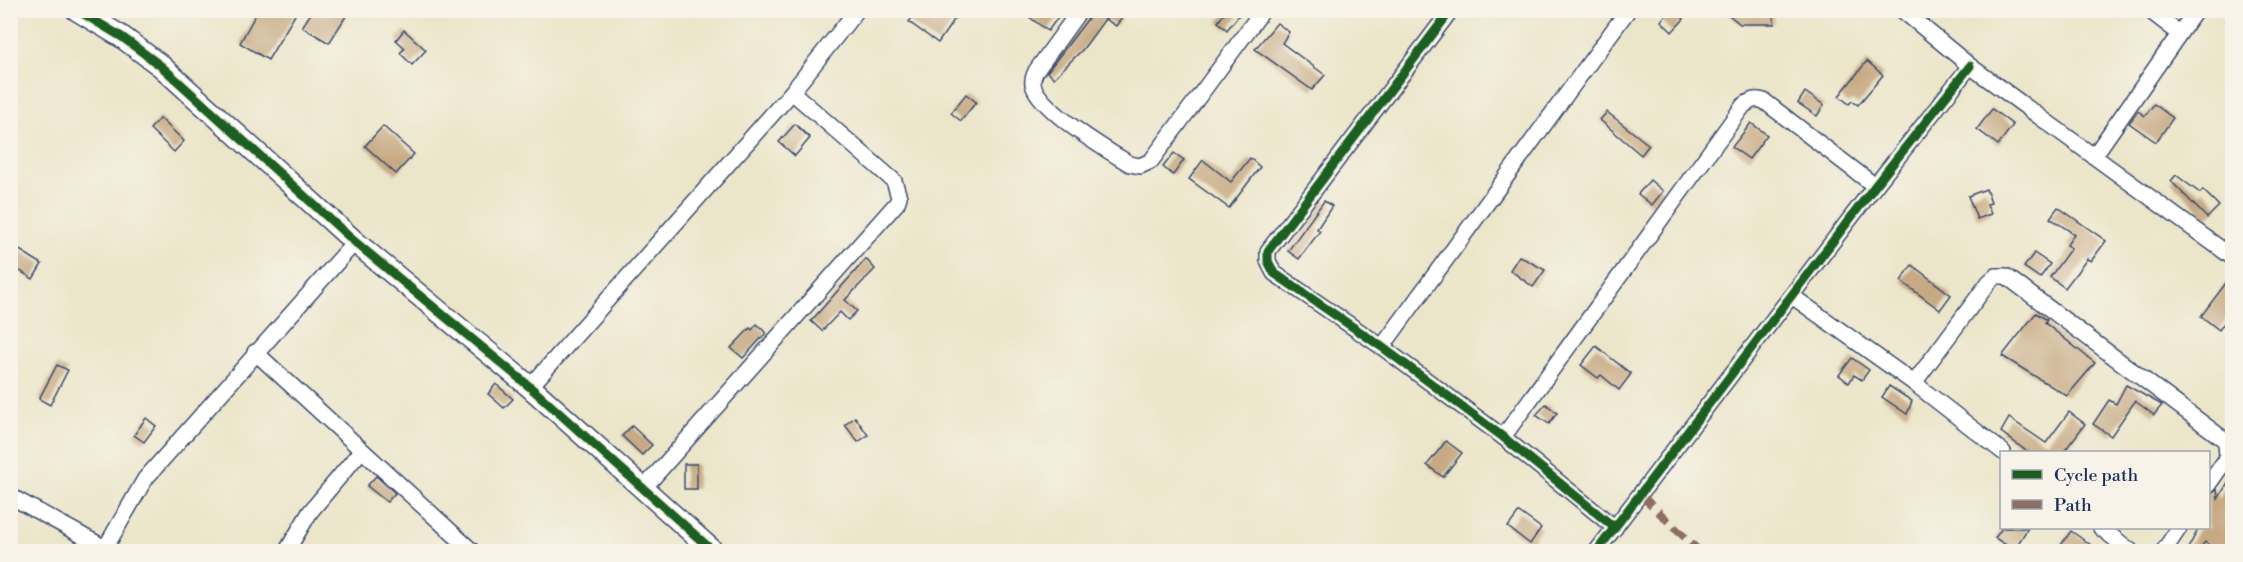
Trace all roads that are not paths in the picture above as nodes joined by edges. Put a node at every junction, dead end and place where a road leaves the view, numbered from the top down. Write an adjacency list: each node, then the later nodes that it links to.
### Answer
1 (77, 10): 15 (street)
2 (857, 10): 12 (street)
3 (1080, 10): 4 (street)
4 (1263, 10)
5 (1451, 10): 18 (street)
6 (1628, 10): 18 (street)
7 (1902, 10): 11 (street)
8 (2149, 10): 10 (street)
9 (2196, 10): 10 (street)
10 (2179, 33): 13 (street)
11 (1971, 66): 13 (street); 14 (street)
12 (792, 92): 21 (street); 26 (street)
13 (2094, 156): 16 (street)
14 (1875, 186): 17 (street); 22 (street)
15 (355, 242): 19 (street); 21 (street)
16 (2232, 258)
17 (1792, 296): 20 (street); 28 (street)
18 (1382, 347): 22 (street)
19 (255, 352): 23 (street); 31 (street)
20 (1914, 383): 24 (street); 25 (street)
21 (530, 387): 26 (street)
22 (1503, 437): 28 (street)
23 (361, 451): 32 (street); 33 (street)
24 (2000, 451)
25 (2210, 482)
26 (643, 489): 34 (street)
27 (10, 496): 31 (street)
28 (1615, 528): 35 (street)
29 (2102, 529): 36 (street)
30 (2178, 529): 37 (street)
31 (104, 550)
32 (286, 552)
33 (473, 552)
34 (714, 552)
35 (1596, 552)
36 (2132, 552)
37 (2163, 552)

